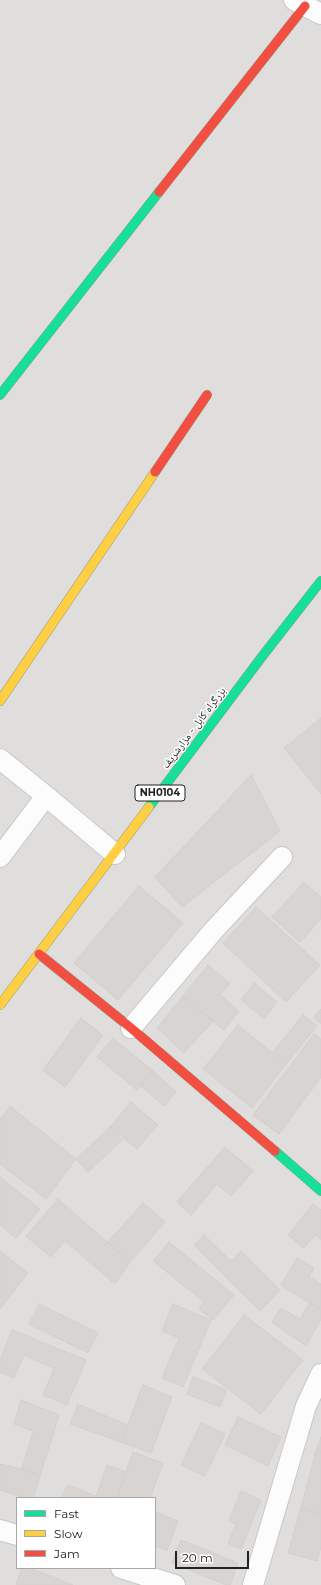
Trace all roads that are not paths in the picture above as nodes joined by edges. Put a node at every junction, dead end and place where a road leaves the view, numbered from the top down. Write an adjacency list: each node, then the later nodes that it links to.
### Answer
1 (307, 7): 2 (main road)
2 (0, 395)
3 (207, 395): 5 (main road)
4 (321, 581): 8 (main road, بزرگراه کابل - مزارشریف / NH0104)
5 (0, 701)
6 (0, 759): 7 (street)
7 (46, 796): 8 (street); 9 (street)
8 (115, 854): 11 (main road, بزرگراه کابل - مزارشریف / NH0104)
9 (0, 857)
10 (282, 857): 13 (street)
11 (39, 954): 12 (main road, بزرگراه کابل - مزارشریف / NH0104); 13 (main road)
12 (0, 1006)
13 (131, 1028): 14 (main road)
14 (321, 1191)
15 (321, 1374): 20 (street)
16 (0, 1530): 17 (street)
17 (16, 1535)
18 (124, 1569): 19 (street)
19 (175, 1585)
20 (252, 1585)

